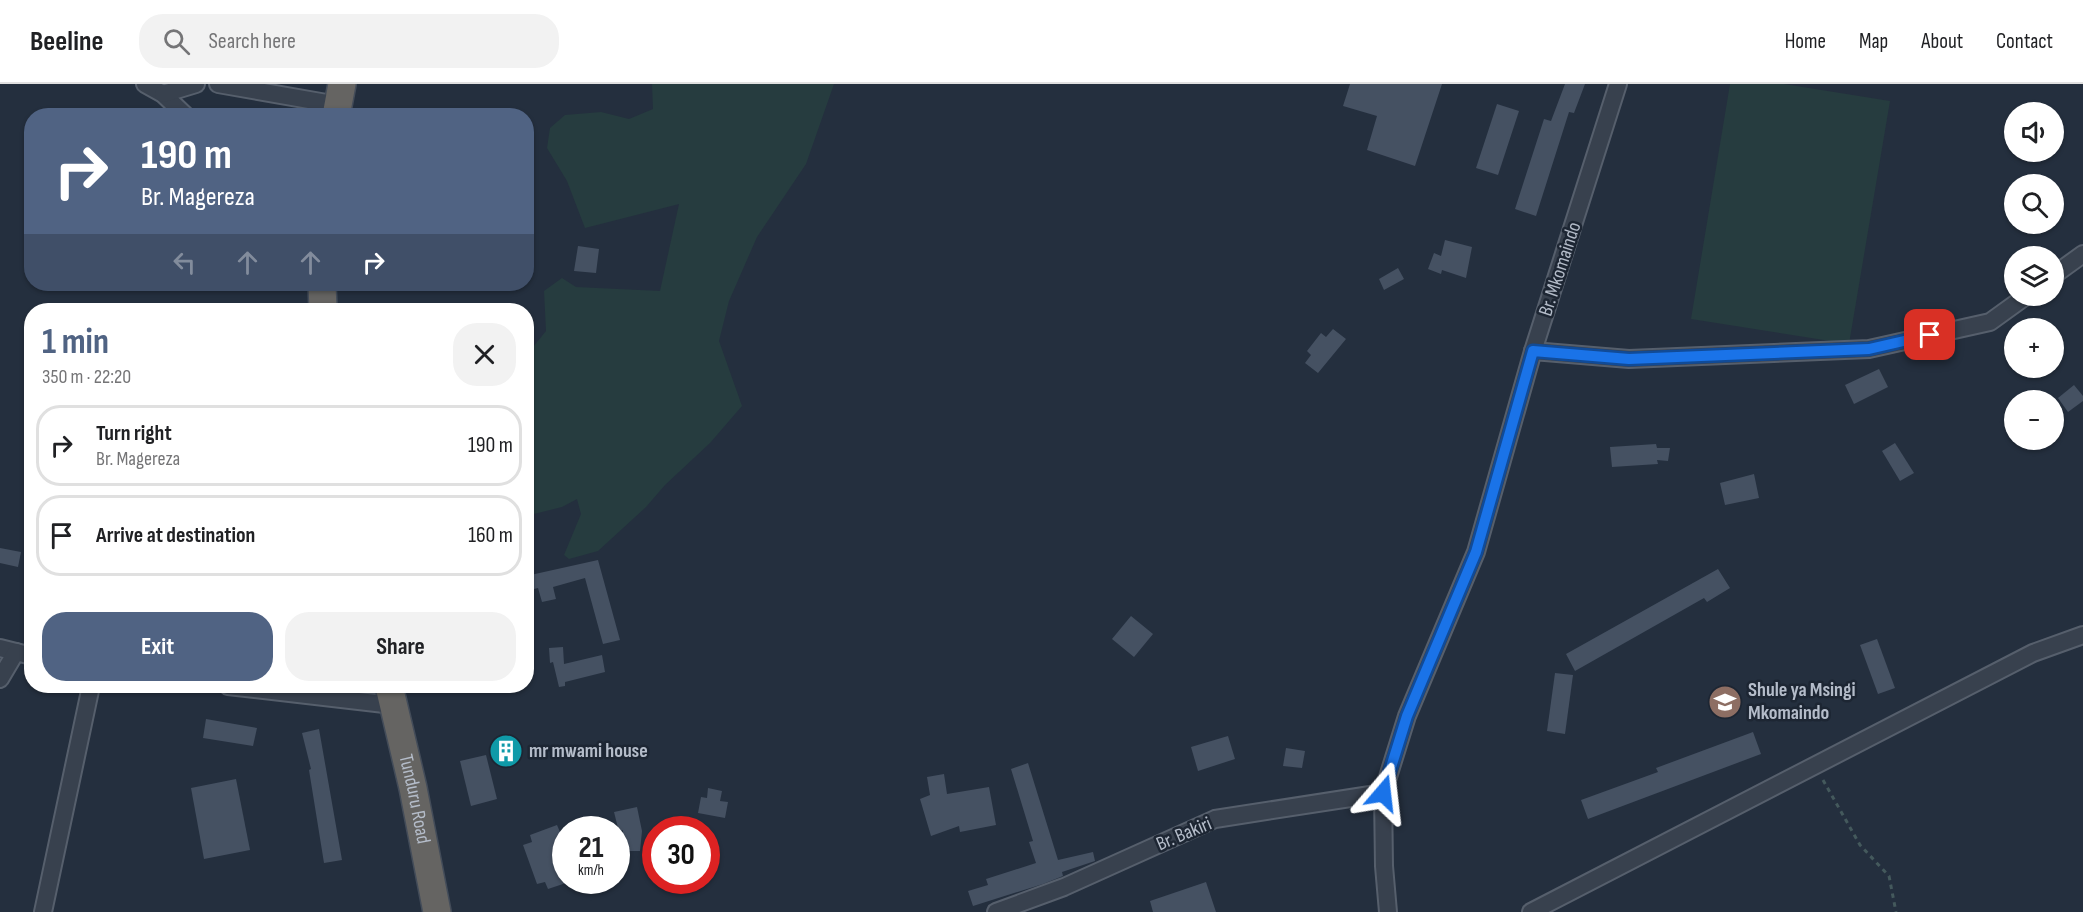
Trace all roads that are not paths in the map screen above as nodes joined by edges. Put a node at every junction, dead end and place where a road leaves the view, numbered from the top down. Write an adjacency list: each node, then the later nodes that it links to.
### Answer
1 (145, 84): 5 (street)
2 (196, 84): 5 (street)
3 (218, 84): 6 (street)
4 (1618, 84): 11 (street, Br. Mkomaindo)
5 (163, 93): 7 (street)
6 (338, 101)
7 (178, 108)
8 (2083, 254): 9 (street)
9 (2064, 268)
10 (2012, 306): 11 (street)
11 (1533, 351): 18 (street, Br. Mkomaindo)
12 (2083, 635): 23 (street)
13 (16, 652): 14 (street)
14 (0, 679)
15 (90, 693): 19 (street)
16 (355, 693): 17 (street)
17 (391, 695): 20 (highway, Tunduru Road)
18 (1383, 793): 21 (street, Br. Bakiri); 22 (street, Br. Mkomaindo)
19 (43, 912)
20 (437, 912)
21 (996, 912)
22 (1388, 912)
23 (1531, 912)

